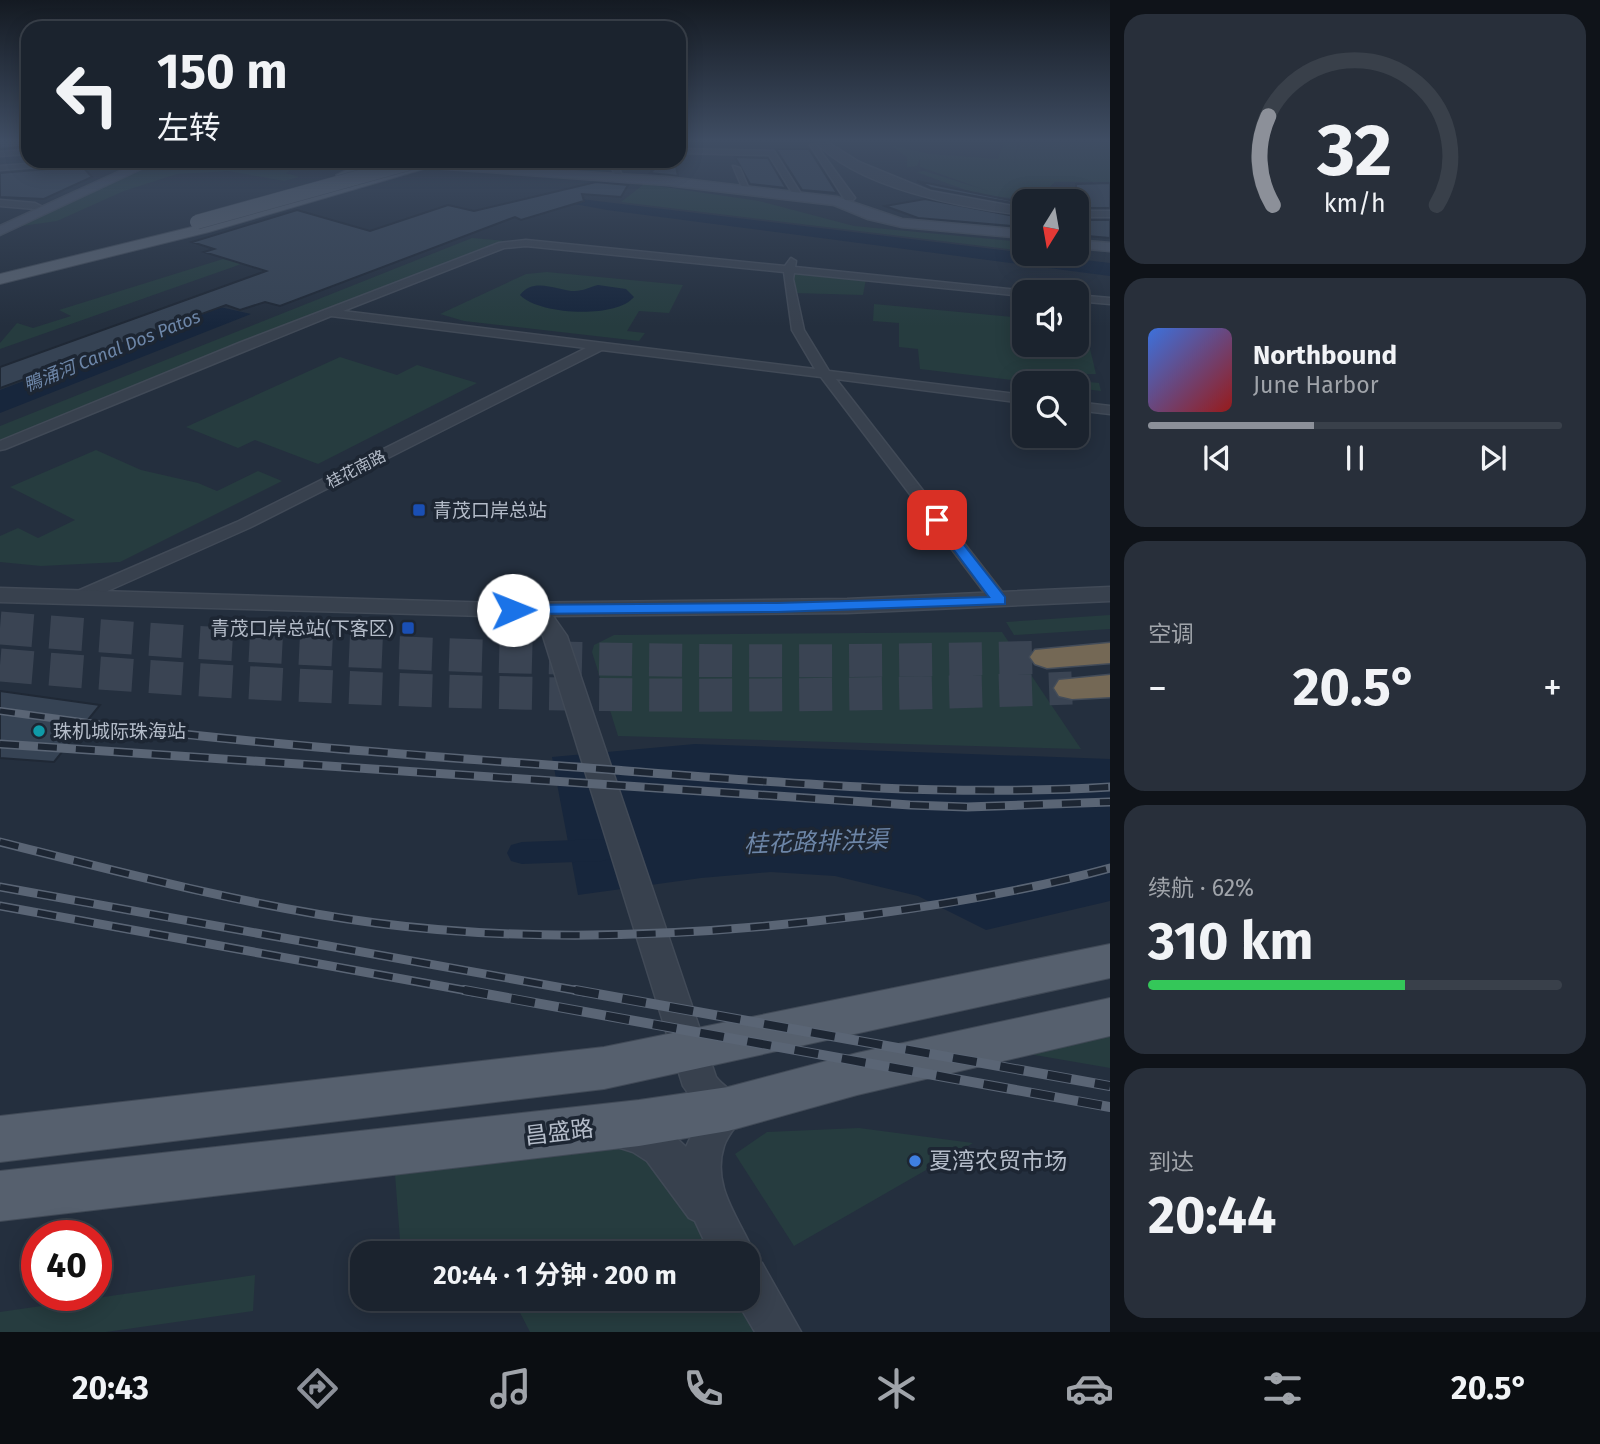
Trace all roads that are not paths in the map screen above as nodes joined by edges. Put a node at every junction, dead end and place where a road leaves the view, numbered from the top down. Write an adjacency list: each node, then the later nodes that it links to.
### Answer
1 (45, 202): 13 (main road)
2 (55, 202): 13 (main road)
3 (63, 202): 21 (main road)
4 (252, 202): 26 (main road)
5 (279, 202): 20 (main road, bridge)
6 (282, 202): 26 (main road)
7 (282, 202): 20 (main road, bridge)
8 (803, 202): 18 (main road)
9 (811, 202): 14 (main road)
10 (843, 202): 14 (street)
11 (955, 202): 15 (street)
12 (0, 204): 13 (street)
13 (36, 206): 19 (main road)
14 (846, 209): 22 (main road); 23 (main road)
15 (1012, 210)
16 (1089, 214): 17 (street)
17 (1110, 214)
18 (822, 215)
19 (0, 223)
20 (201, 223): 26 (main road)
21 (0, 231)
22 (1012, 233)
23 (1012, 238)
24 (1089, 239): 25 (main road)
25 (1110, 241)
26 (127, 244): 30 (main road); 31 (main road)
27 (1089, 245): 28 (main road)
28 (1110, 247)
29 (790, 264): 32 (street); 35 (street); 37 (street)
30 (0, 273)
31 (0, 279)
32 (1012, 292)
33 (1089, 300): 34 (street)
34 (1110, 302)
35 (329, 313): 36 (street); 41 (street)
36 (602, 345): 37 (street); 43 (street, 桂花南路)
37 (824, 373): 38 (street); 47 (street)
38 (1012, 397)
39 (1089, 408): 40 (street)
40 (1110, 410)
41 (0, 446)
42 (0, 585): 43 (street, 桂花南路)
43 (106, 586): 46 (street, 桂花南路); 48 (street, 桂花南路)
44 (1110, 594): 47 (street)
45 (0, 596): 46 (street, 桂花南路)
46 (79, 597): 48 (street, 桂花南路)
47 (1000, 601): 49 (street)
48 (525, 604): 49 (street); 50 (street)
49 (599, 609): 50 (street)
50 (555, 636): 56 (street)
51 (1110, 653): 52 (highway)
52 (1046, 657)
53 (1110, 686): 54 (highway)
54 (1072, 688)
55 (1110, 961): 58 (main road)
56 (670, 990): 58 (street); 59 (street)
57 (1110, 1017): 60 (main road, 昌盛路)
58 (692, 1059): 59 (main road); 60 (street)
59 (628, 1062): 62 (main road)
60 (706, 1112): 61 (main road, 昌盛路); 64 (street)
61 (577, 1130): 63 (main road, 昌盛路); 64 (street)
62 (0, 1139)
63 (0, 1196)
64 (711, 1216): 65 (street)
65 (726, 1241)
66 (760, 1300): 67 (street)
67 (779, 1332)

